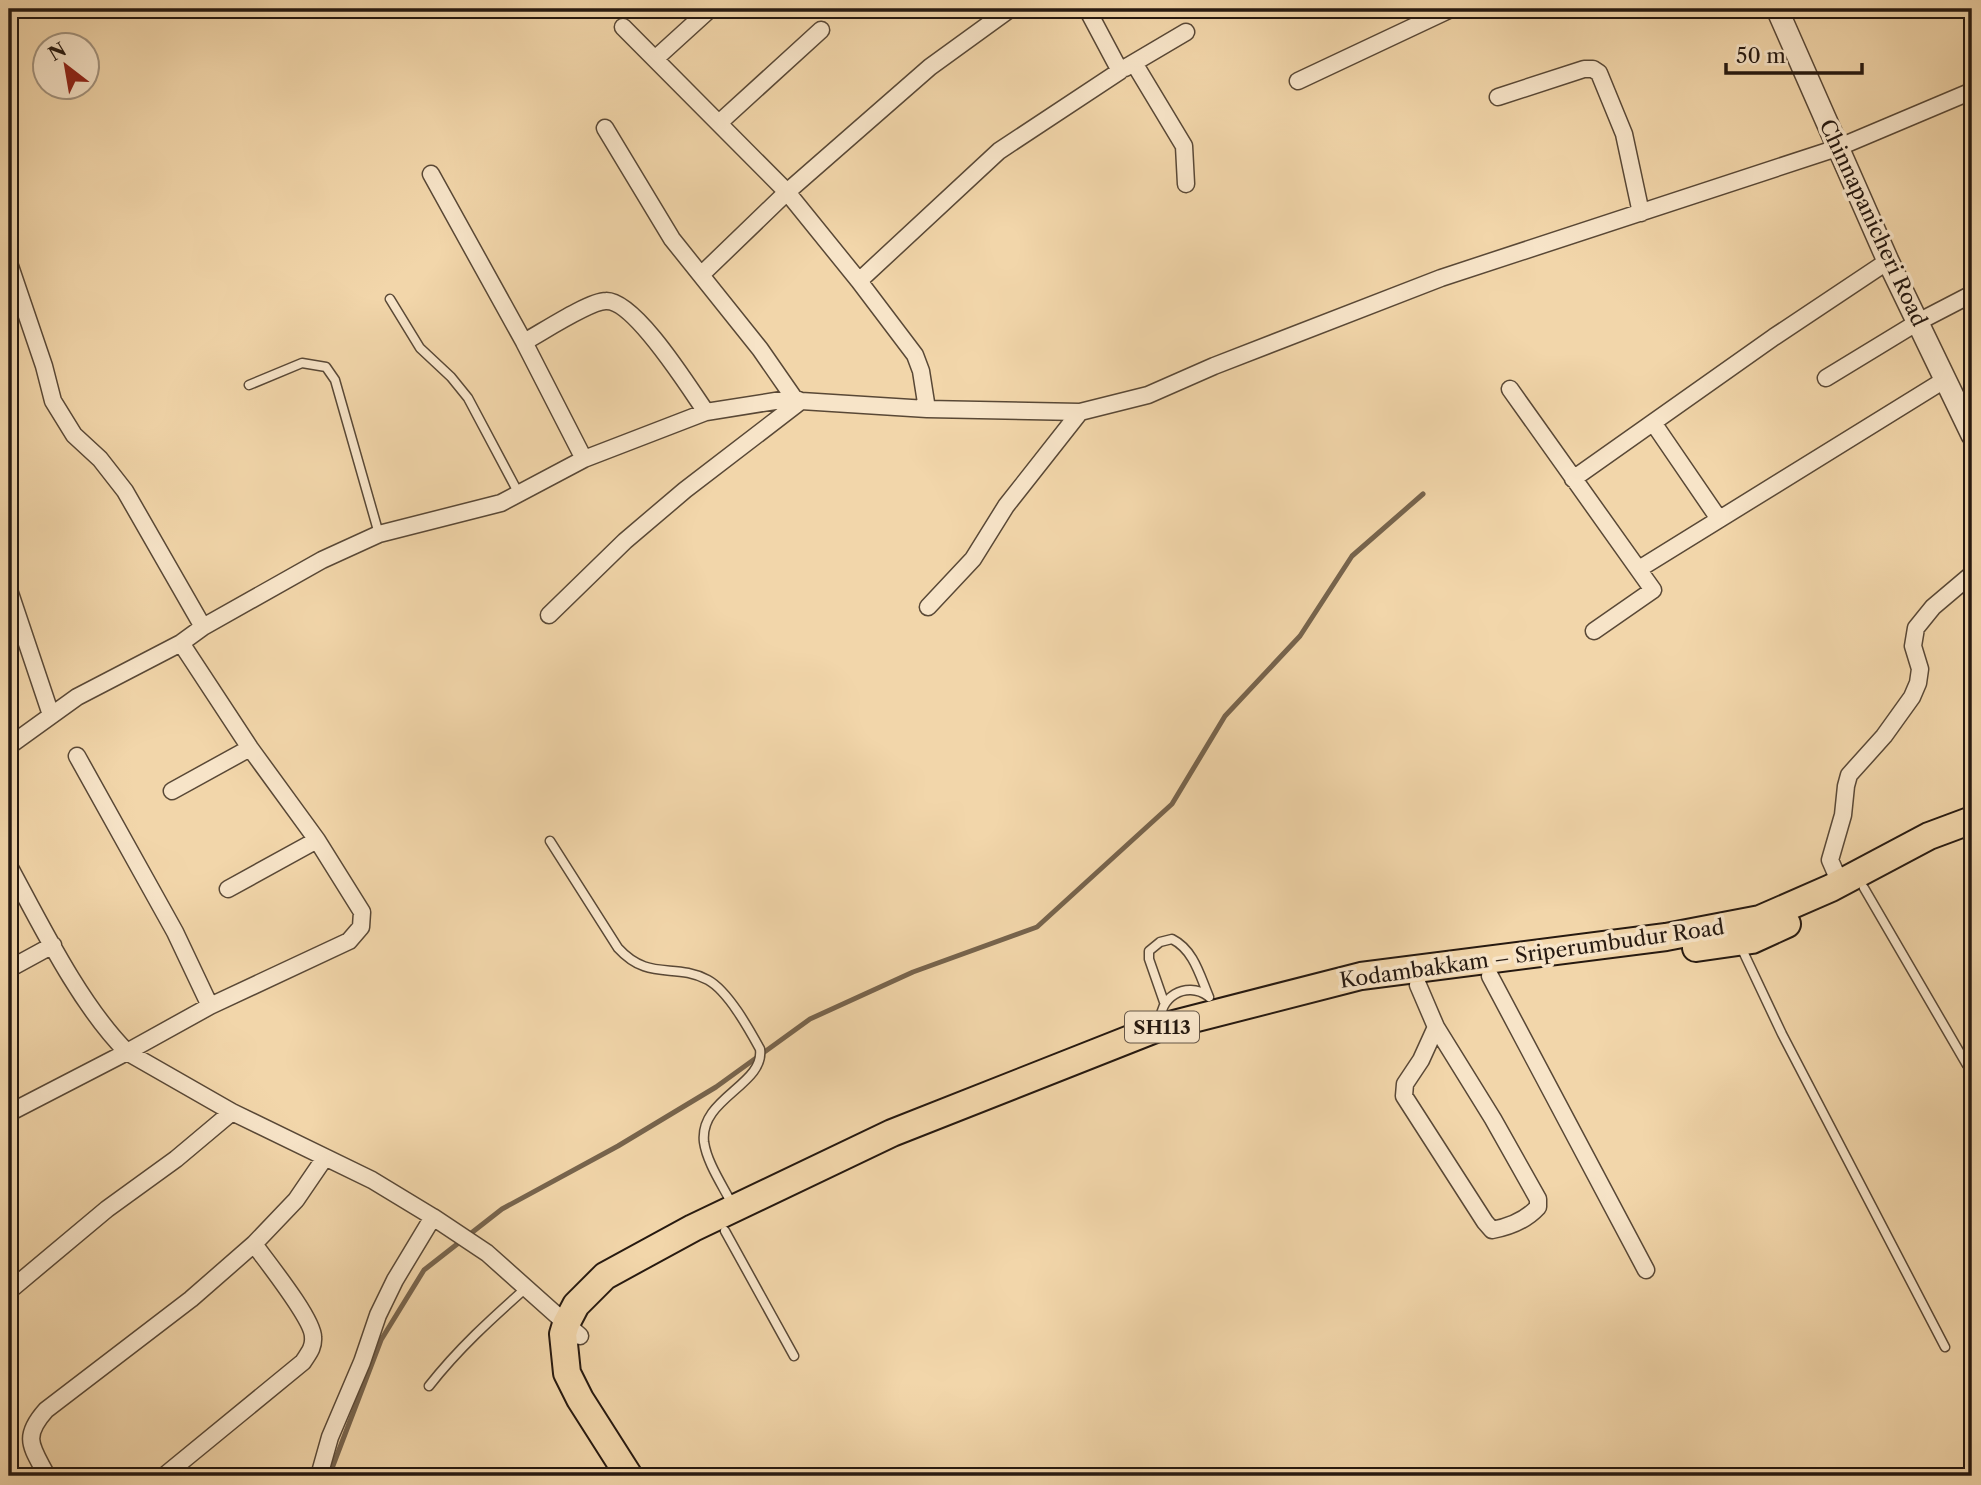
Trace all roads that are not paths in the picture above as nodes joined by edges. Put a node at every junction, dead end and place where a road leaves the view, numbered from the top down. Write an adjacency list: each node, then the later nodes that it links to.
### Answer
1 (710, 9): 9 (street)
2 (1010, 9): 19 (street)
3 (1087, 9): 10 (street)
4 (1451, 9): 11 (street)
5 (1777, 9): 16 (street, Chinnapanicheri Road)
6 (623, 27): 9 (street)
7 (821, 30): 14 (street)
8 (1186, 32): 10 (street)
9 (655, 60): 14 (street)
10 (1127, 67): 18 (street); 24 (street)
11 (1298, 81)
12 (1972, 92): 16 (street)
13 (1499, 97): 20 (street)
14 (719, 123): 19 (street)
15 (605, 128): 23 (street)
16 (1837, 148): 20 (street); 21 (street, Chinnapanicheri Road)
17 (431, 174): 28 (street)
18 (1186, 184)
19 (787, 192): 23 (street); 24 (street)
20 (1642, 214): 36 (street)
21 (1888, 261): 27 (street, Chinnapanicheri Road); 37 (street)
22 (9, 263): 49 (street)
23 (702, 274): 33 (street)
24 (859, 281): 34 (street)
25 (1972, 294): 27 (street)
26 (390, 299): 41 (lane)
27 (1919, 322): 29 (street); 30 (street, Chinnapanicheri Road)
28 (524, 342): 35 (street); 39 (street)
29 (1826, 378)
30 (1946, 379): 38 (street, Chinnapanicheri Road); 42 (street)
31 (249, 385): 43 (lane)
32 (1510, 389): 40 (street)
33 (797, 399): 34 (street); 35 (street); 48 (street)
34 (927, 410): 36 (street)
35 (706, 412): 39 (street)
36 (1080, 412): 47 (street)
37 (1654, 424): 40 (street); 42 (street)
38 (1972, 435)
39 (584, 459): 41 (street)
40 (1573, 479): 44 (street)
41 (519, 494): 43 (street)
42 (1719, 519): 44 (street)
43 (379, 534): 49 (street)
44 (1639, 569): 50 (street)
45 (1972, 573): 62 (street)
46 (9, 590): 52 (street)
47 (928, 607)
48 (549, 615)
49 (203, 627): 51 (street)
50 (1594, 631)
51 (181, 643): 52 (street); 54 (street)
52 (51, 715): 53 (street)
53 (9, 746)
54 (250, 748): 56 (street); 59 (street)
55 (77, 756): 70 (street)
56 (172, 791)
57 (1972, 820): 62 (main road, Kodambakkam – Sriperumbudur Road / SH113)
58 (1972, 838): 62 (main road, Kodambakkam – Sriperumbudur Road / SH113)
59 (317, 840): 63 (street); 70 (street)
60 (550, 841): 79 (lane)
61 (9, 866): 65 (street)
62 (1852, 886): 64 (main road, Kodambakkam – Sriperumbudur Road / SH113); 69 (main road, Kodambakkam – Sriperumbudur Road / SH113); 74 (lane)
63 (228, 889)
64 (1738, 942): 67 (main road, Kodambakkam – Sriperumbudur Road / SH113); 85 (lane)
65 (52, 945): 66 (street); 73 (street)
66 (9, 969)
67 (1490, 976): 68 (main road, Kodambakkam – Sriperumbudur Road / SH113); 81 (street)
68 (1418, 985): 72 (street); 79 (main road, Kodambakkam – Sriperumbudur Road / SH113)
69 (1213, 1005): 71 (main road, Kodambakkam – Sriperumbudur Road / SH113); 71 (lane)
70 (210, 1006): 73 (street)
71 (1163, 1015): 79 (main road, Kodambakkam – Sriperumbudur Road / SH113)
72 (1436, 1027): 72 (street)
73 (127, 1052): 75 (street); 76 (street)
74 (1966, 1065)
75 (232, 1112): 77 (street); 83 (street)
76 (9, 1113)
77 (324, 1159): 78 (street); 80 (street)
78 (433, 1217): 82 (street); 91 (street)
79 (729, 1220): 84 (main road, Kodambakkam – Sriperumbudur Road / SH113); 86 (lane)
80 (254, 1244): 88 (street); 89 (street)
81 (1646, 1270)
82 (526, 1288): 84 (street); 87 (lane)
83 (9, 1291)
84 (573, 1330): 92 (main road); 93 (main road)
85 (1945, 1347)
86 (794, 1356)
87 (429, 1386)
88 (186, 1469): 90 (street)
89 (47, 1476)
90 (164, 1476)
91 (319, 1476)
92 (629, 1476)
93 (648, 1476)

